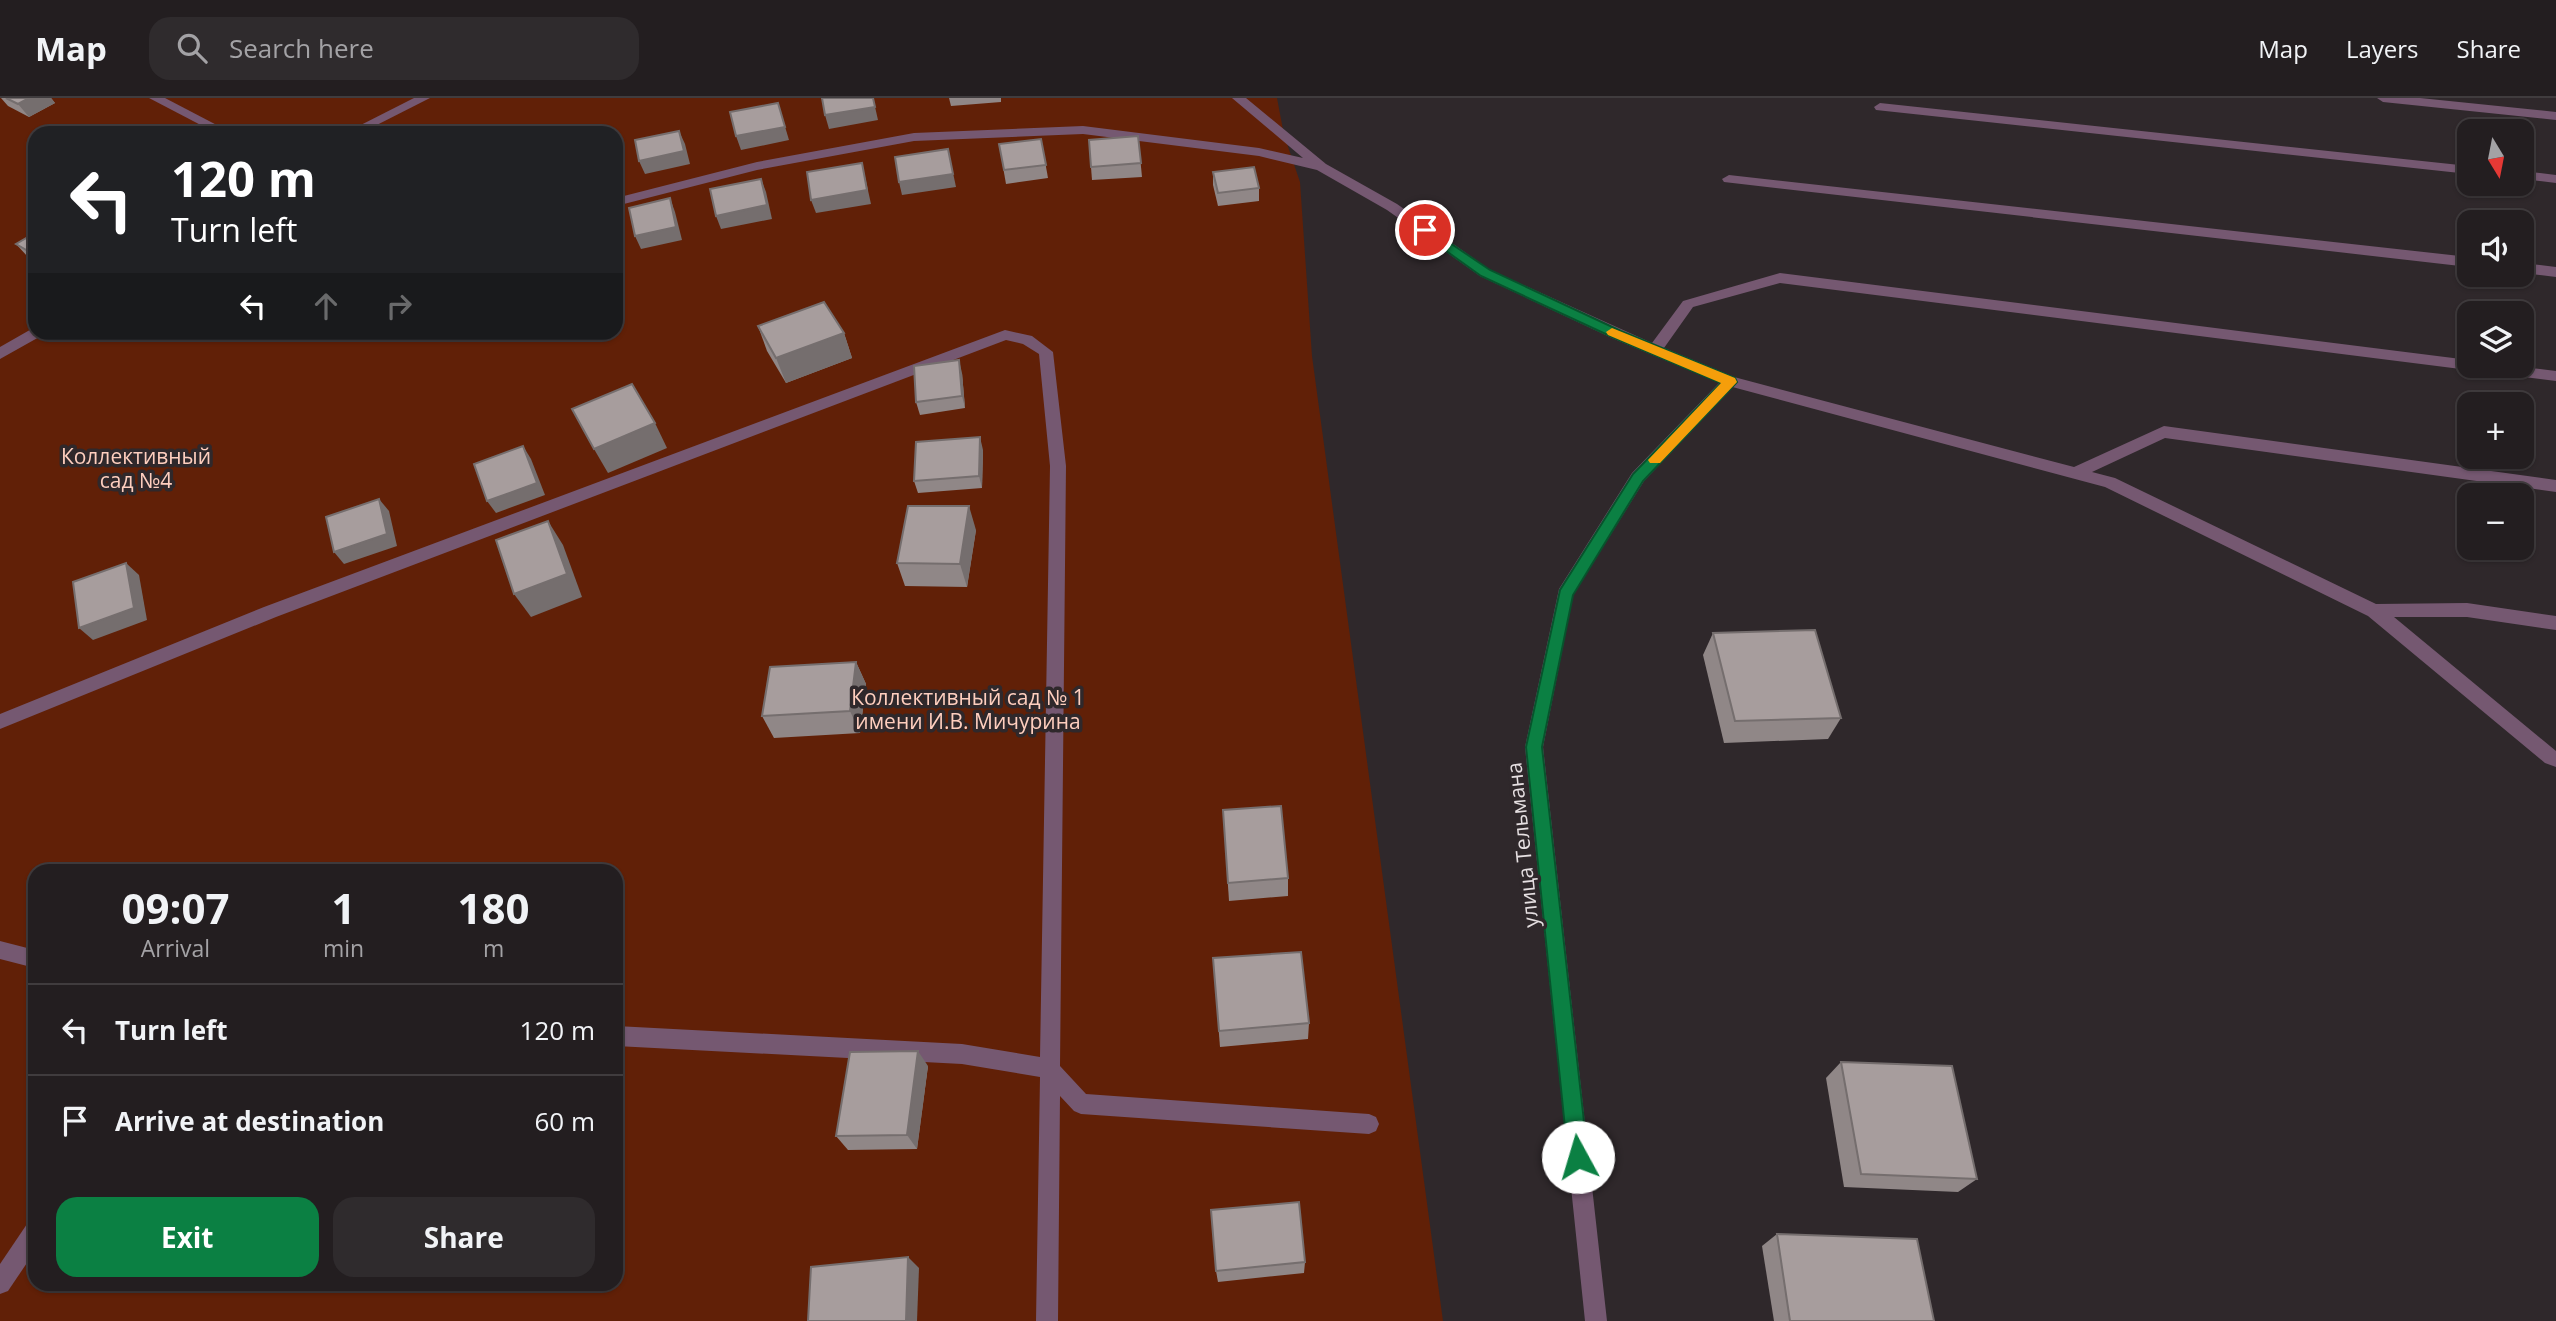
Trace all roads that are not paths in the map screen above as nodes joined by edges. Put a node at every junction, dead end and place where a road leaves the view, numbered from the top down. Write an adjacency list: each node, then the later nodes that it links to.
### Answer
1 (155, 98): 7 (street)
2 (424, 98): 8 (street)
3 (1238, 98): 9 (street)
4 (2383, 98): 6 (street)
5 (1880, 107): 10 (street)
6 (2556, 116)
7 (212, 126)
8 (366, 126)
9 (1321, 167): 14 (street); 19 (street)
10 (2457, 169)
11 (2534, 176): 13 (street)
12 (1729, 178): 15 (street)
13 (2556, 179)
14 (623, 200)
15 (2457, 261)
16 (2534, 269): 17 (street)
17 (2556, 272)
18 (28, 337): 20 (street)
19 (1656, 351): 21 (street); 24 (street)
20 (0, 354)
21 (2457, 363)
22 (2534, 373): 23 (street)
23 (2556, 376)
24 (1730, 382): 25 (street); 39 (street, улица Тельмана)
25 (2075, 473): 26 (street); 27 (street)
26 (2556, 486)
27 (2374, 611): 28 (street); 30 (street)
28 (2556, 623)
29 (0, 722): 34 (street)
30 (2556, 759)
31 (0, 950): 32 (street)
32 (28, 957)
33 (623, 1036): 34 (street)
34 (1050, 1069): 35 (street); 38 (street)
35 (1369, 1124)
36 (28, 1242): 37 (street)
37 (0, 1283)
38 (1047, 1321)
39 (1595, 1321)

